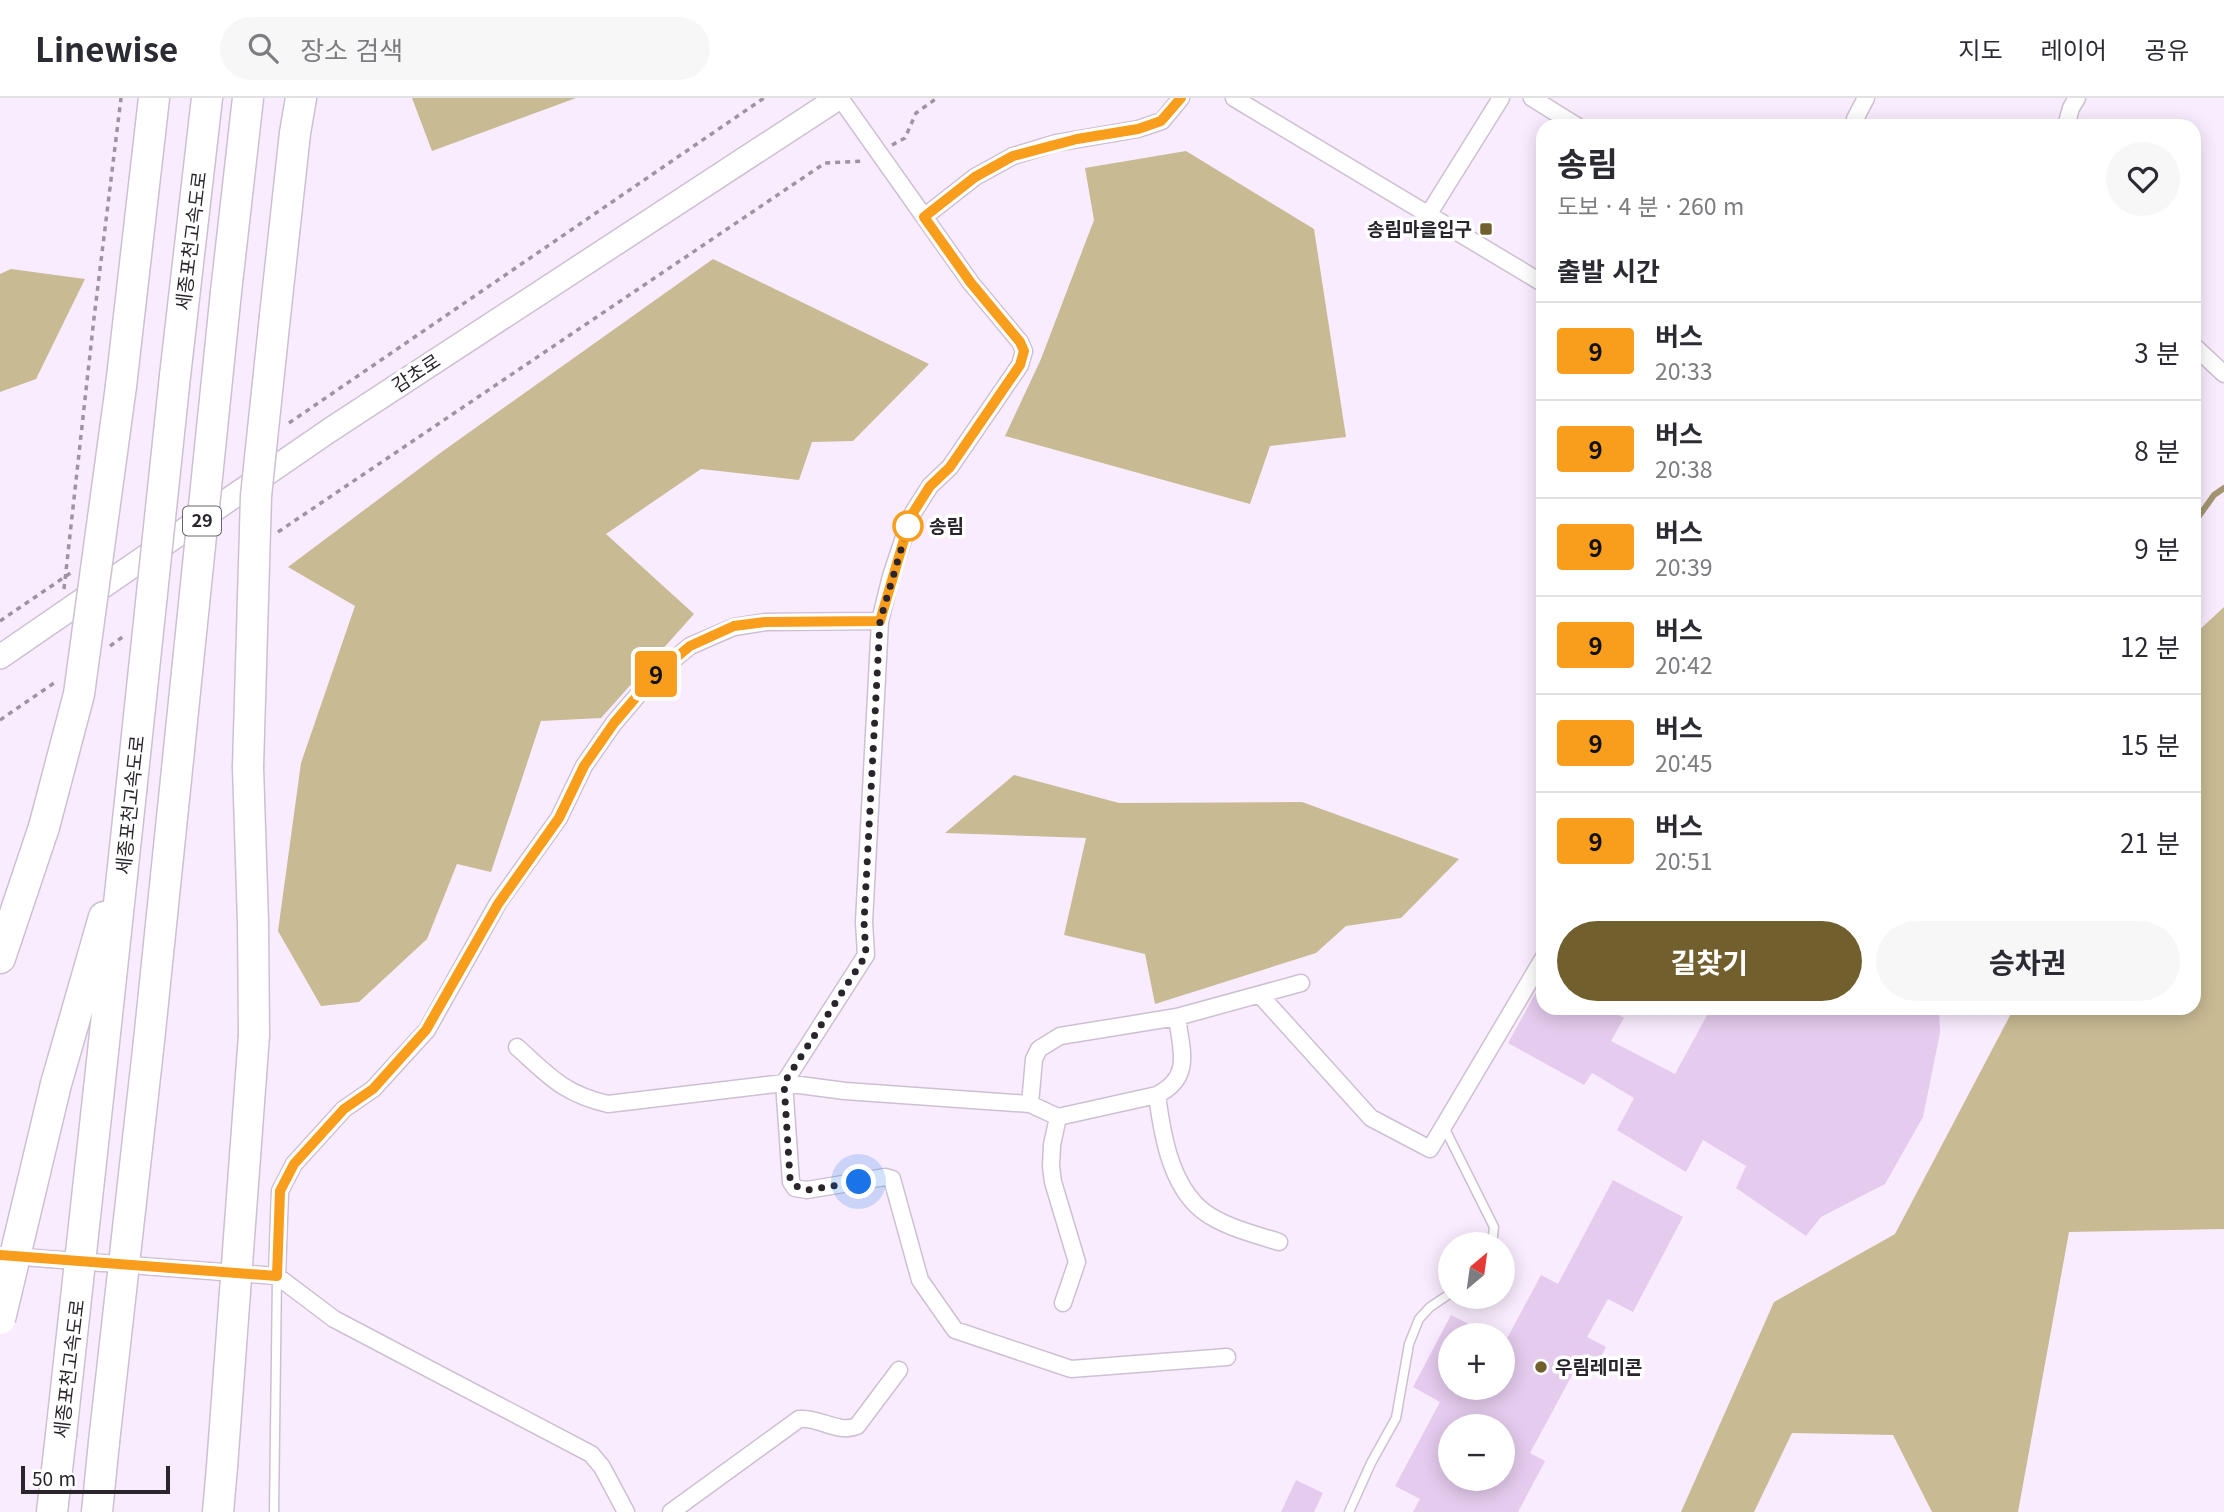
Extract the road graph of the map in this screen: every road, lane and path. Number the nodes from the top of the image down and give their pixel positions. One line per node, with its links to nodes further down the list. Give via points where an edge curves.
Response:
1 (121, 98): 27 (path)
2 (154, 98): 37 (highway, bridge, via 79,694 44,827)
3 (207, 98): 36 (highway, 세종포천고속도로 / 29, bridge)
4 (248, 98): 57 (highway, 세종포천고속도로 / 29, bridge)
5 (301, 98): 61 (highway, bridge, via 256,496 248,767 254,1035)
6 (764, 98): 24 (path)
7 (839, 98): 18 (street); 28 (main road, 감초로, via 330,430)
8 (937, 98): 18 (path, via 916,113 905,138)
9 (1181, 98): 20 (street, via 1161,121 1150,125 1013,156 975,177)
10 (1234, 98): 19 (street)
11 (1501, 98): 19 (street)
12 (1532, 98): 15 (street)
13 (1866, 98): 16 (street)
14 (2077, 98): 17 (street)
15 (1566, 119)
16 (1855, 119)
17 (2068, 119)
18 (879, 153): 20 (street); 25 (path, via 865,161 825,163)
19 (1427, 215): 21 (street)
20 (924, 217): 30 (street, via 1024,351 1020,365 911,516)
21 (1536, 279)
22 (2201, 353): 23 (street)
23 (2224, 374)
24 (283, 428)
25 (275, 534)
26 (76, 569): 27 (path)
27 (65, 577): 28 (path); 29 (path)
28 (61, 615): 33 (main road, 감초로)
29 (0, 621)
30 (880, 621): 43 (street, via 866,955); 51 (street, via 734,626 690,646 655,675 584,766 559,818 498,904 426,1030 373,1089 344,1109 294,1164 280,1191)
31 (126, 635): 32 (path)
32 (103, 650)
33 (0, 657)
34 (57, 681): 35 (path)
35 (0, 720)
36 (126, 840): 54 (highway, bridge, via 56,1084); 58 (highway, 세종포천고속도로 / 29, bridge)
37 (0, 958)
38 (1536, 971): 47 (street)
39 (1301, 983): 40 (street)
40 (1260, 995): 41 (street); 47 (street, via 1371,1118 1430,1149)
41 (1177, 1017): 44 (street, via 1181,1070 1176,1082); 45 (street, via 1049,1041 1034,1059)
42 (517, 1047): 43 (street, via 562,1088 608,1104)
43 (784, 1083): 45 (street); 55 (street, via 793,1185 807,1190 892,1179 920,1280 955,1330 1071,1369)
44 (1157, 1095): 46 (street); 49 (street, via 1169,1153 1185,1191 1202,1211)
45 (1030, 1104): 46 (street)
46 (1058, 1117): 53 (street, via 1051,1166 1077,1262)
47 (1444, 1127): 48 (lane)
48 (1493, 1232)
49 (1279, 1242)
50 (0, 1255): 51 (street)
51 (277, 1276): 62 (lane); 63 (street, via 334,1319 591,1454)
52 (1438, 1302): 65 (lane, via 1424,1312 1415,1328 1396,1418)
53 (1063, 1303)
54 (0, 1319)
55 (1227, 1357)
56 (900, 1370): 64 (street, via 857,1426 841,1429 819,1420 799,1419)
57 (104, 1442): 59 (highway, 세종포천고속도로 / 29); 60 (highway)
58 (52, 1512)
59 (97, 1512)
60 (109, 1512)
61 (219, 1512)
62 (274, 1512)
63 (626, 1512)
64 (671, 1512)
65 (1349, 1512)

